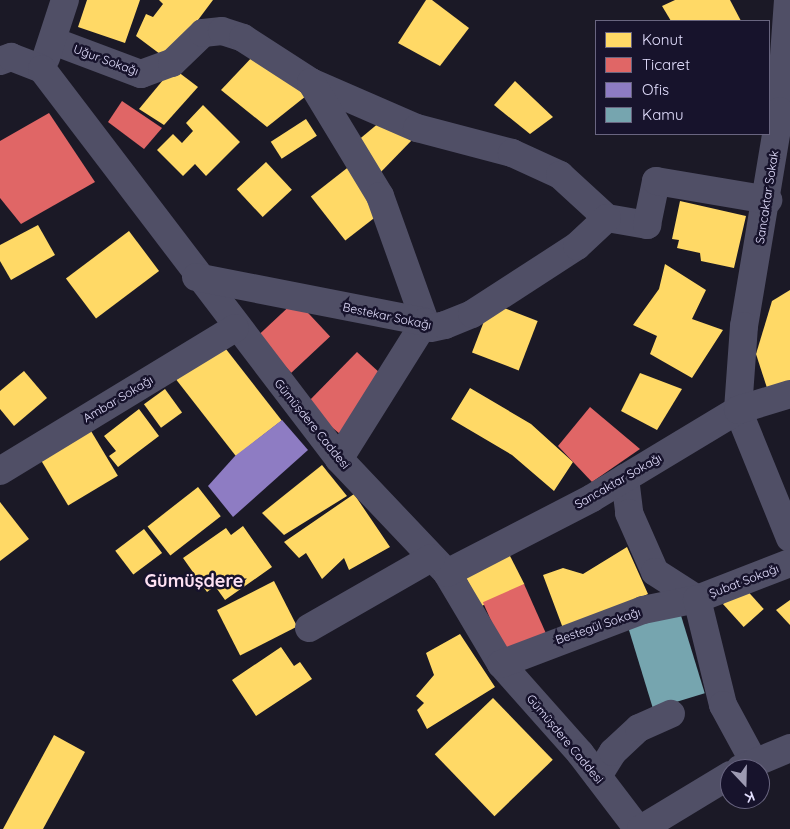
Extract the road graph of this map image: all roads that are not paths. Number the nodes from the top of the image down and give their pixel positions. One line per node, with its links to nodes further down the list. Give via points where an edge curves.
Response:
1 (65, 0): 3 (street)
2 (788, 0): 7 (street, Sancaktar Sokak)
3 (53, 41): 5 (street); 6 (street, Uğur Sokağı, via 141,74 172,63 203,33 222,31 243,38)
4 (0, 61): 5 (street, via 12,58)
5 (42, 69): 9 (street, Gümüşdere Caddesi)
6 (311, 82): 8 (street, Uğur Sokağı, via 417,128 512,153 560,175); 10 (street, via 380,196)
7 (768, 200): 8 (street, via 656,181 647,225); 13 (street, Sancaktar Sokak, via 738,369)
8 (607, 218): 10 (street, Bestekar Sokağı, via 577,246 472,314 431,328)
9 (196, 277): 10 (street, Bestekar Sokağı); 11 (street, Gümüşdere Caddesi)
10 (425, 322): 14 (street)
11 (235, 328): 14 (street, Gümüşdere Caddesi); 15 (street, Ambar Sokağı)
12 (790, 394): 13 (street, Sancaktar Sokağı)
13 (738, 410): 16 (street, Sancaktar Sokağı); 17 (street)
14 (338, 459): 19 (street, Gümüşdere Caddesi)
15 (0, 471)
16 (625, 478): 19 (street, Sancaktar Sokağı); 20 (street, Şubat Sokağı, via 630,513 655,572)
17 (790, 538)
18 (790, 563): 20 (street, Şubat Sokağı)
19 (439, 566): 21 (street, Sancaktar Sokağı); 22 (street, Gümüşdere Caddesi)
20 (698, 599): 22 (street, Bestegül Sokağı, via 634,613); 25 (street, via 723,705)
21 (309, 628)
22 (501, 664): 27 (street, Gümüşdere Caddesi)
23 (671, 714): 27 (street, via 639,728 613,752)
24 (790, 748): 26 (street)
25 (745, 759)
26 (762, 759)
27 (598, 776): 29 (street, Gümüşdere Caddesi)
28 (720, 781): 29 (street)
29 (640, 829)

